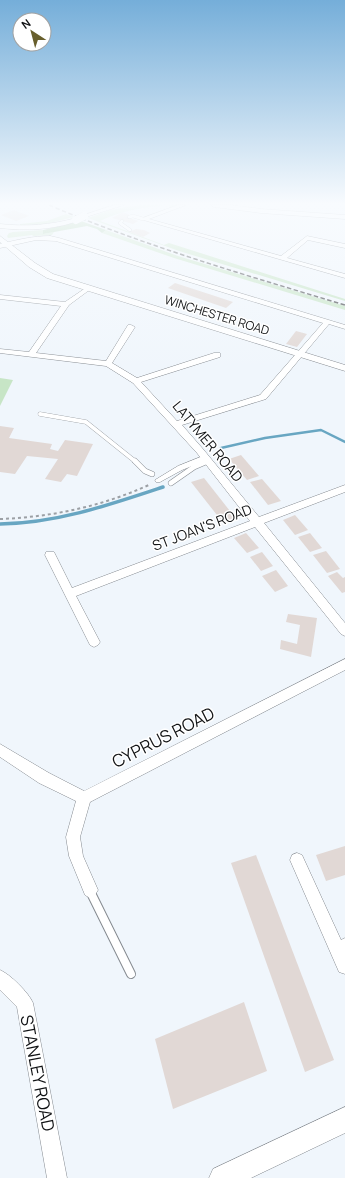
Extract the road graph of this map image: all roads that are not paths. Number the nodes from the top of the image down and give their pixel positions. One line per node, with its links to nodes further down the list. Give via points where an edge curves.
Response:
1 (26, 260): 5 (street, WINCHESTER ROAD, via 42,272)
2 (125, 260): 8 (street)
3 (289, 260): 4 (street)
4 (345, 276)
5 (89, 288): 7 (street); 12 (street, WINCHESTER ROAD)
6 (0, 297): 7 (street)
7 (66, 304): 13 (street)
8 (327, 322): 10 (street); 12 (street)
9 (131, 327): 15 (street)
10 (345, 327)
11 (0, 351): 13 (street, LATYMER ROAD)
12 (302, 354): 16 (street, WINCHESTER ROAD); 19 (street, via 263,397)
13 (31, 355): 15 (street, LATYMER ROAD)
14 (217, 355): 17 (street)
15 (108, 364): 17 (street, LATYMER ROAD)
16 (345, 368)
17 (136, 381): 19 (street, LATYMER ROAD)
18 (40, 414): 21 (lane, via 86,422)
19 (177, 424): 20 (street, LATYMER ROAD)
20 (207, 459): 21 (street, via 180,468 160,479); 22 (lane); 24 (street, LATYMER ROAD)
21 (152, 474)
22 (171, 483)
23 (345, 488): 24 (street, ST JOAN'S ROAD)
24 (256, 521): 26 (street, ST JOAN'S ROAD); 27 (street, LATYMER ROAD)
25 (50, 555): 26 (street)
26 (70, 594): 28 (street)
27 (345, 631)
28 (94, 642)
29 (345, 664): 31 (street, CYPRUS ROAD)
30 (0, 750): 31 (street, via 44,778)
31 (84, 798): 33 (street, via 73,837 76,856)
32 (298, 860): 34 (street)
33 (90, 890): 36 (lane)
34 (342, 948): 35 (street)
35 (345, 966)
36 (131, 974)
37 (0, 978): 39 (street, STANLEY ROAD, via 25,1003)
38 (345, 1120): 40 (main road)
39 (57, 1178)
40 (222, 1178)

